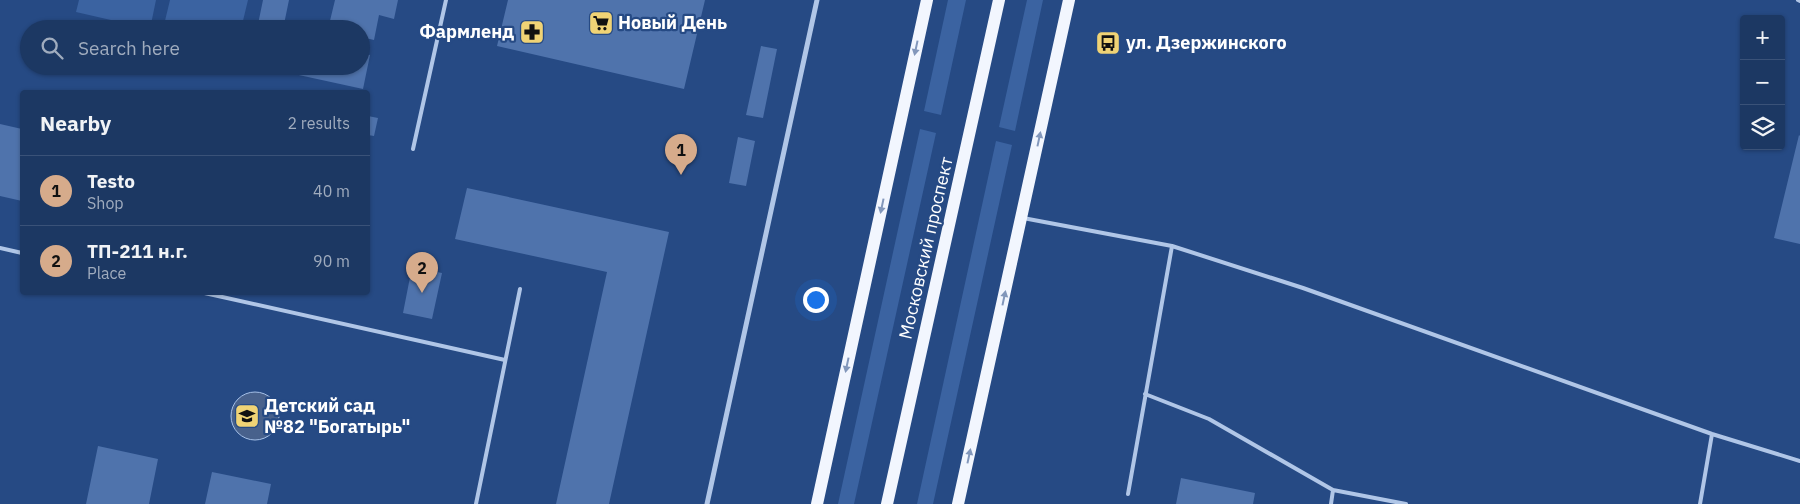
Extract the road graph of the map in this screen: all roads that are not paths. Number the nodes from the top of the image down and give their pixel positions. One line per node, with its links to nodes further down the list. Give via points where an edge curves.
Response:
1 (446, 0): 6 (lane)
2 (817, 0): 20 (street)
3 (927, 0): 21 (main road, one-way to 21)
4 (999, 0): 22 (main road, Московский проспект)
5 (1069, 0): 7 (main road, one-way to 5)
6 (413, 149)
7 (1021, 218): 8 (lane); 23 (main road, one-way to 7)
8 (1172, 246): 14 (lane); 15 (lane, via 1303,288)
9 (0, 248): 10 (lane)
10 (20, 253)
11 (520, 289): 13 (lane)
12 (213, 295): 13 (lane)
13 (505, 360): 19 (lane)
14 (1145, 394): 17 (lane, via 1209,419); 18 (lane)
15 (1712, 434): 16 (lane); 26 (lane)
16 (1800, 461)
17 (1333, 490): 24 (lane); 25 (lane)
18 (1128, 494)
19 (476, 504)
20 (707, 504)
21 (817, 504)
22 (887, 504)
23 (958, 504)
24 (1331, 504)
25 (1406, 504)
26 (1700, 504)

